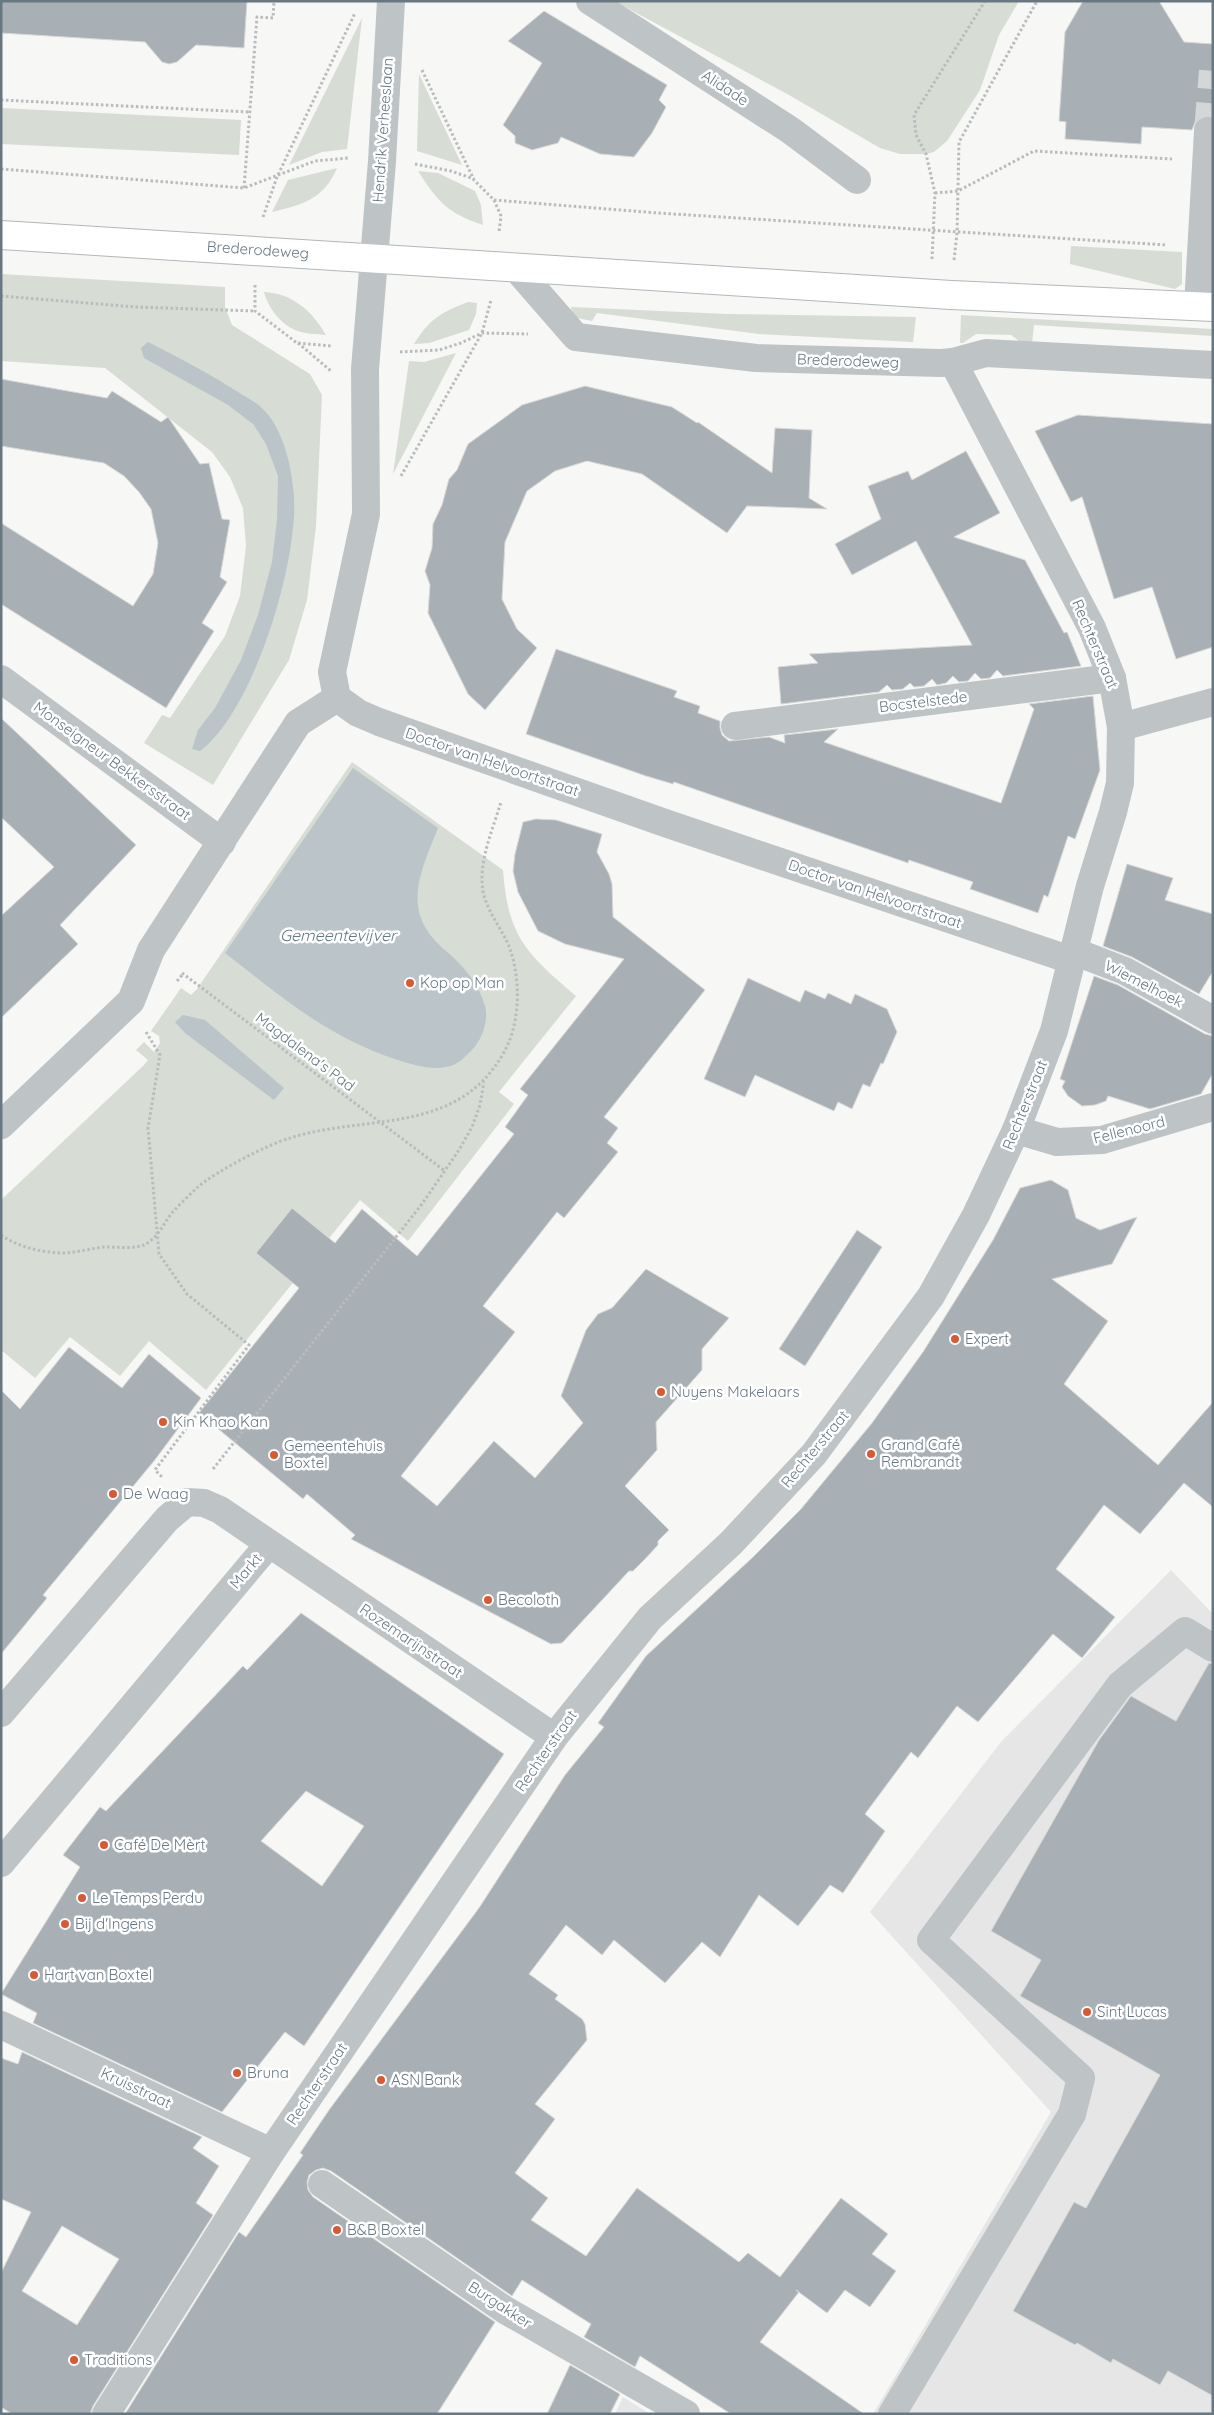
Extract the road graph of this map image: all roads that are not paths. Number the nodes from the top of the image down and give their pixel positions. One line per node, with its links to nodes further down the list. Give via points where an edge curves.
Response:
1 (391, 1): 6 (street, Hendrik Verheeslaan)
2 (590, 1): 4 (street, Alidade, via 790,130)
3 (1208, 131): 8 (street, via 1202,248)
4 (857, 180)
5 (1, 235): 6 (main road, Brederodeweg)
6 (375, 260): 7 (main road, Brederodeweg); 13 (street, via 366,350 366,514 332,672)
7 (515, 266): 8 (main road, Brederodeweg, via 941,294); 9 (street, Brederodeweg, via 576,337 756,358)
8 (1206, 307)
9 (953, 362): 10 (street, Brederodeweg, via 986,352); 11 (street, Rechterstraat, via 1092,628)
10 (1213, 365)
11 (1112, 678): 15 (street, Bocstelstede); 16 (street, Rechterstraat)
12 (1, 679): 17 (street, Monseigneur Bekkersstraat)
13 (337, 698): 17 (street, via 298,723); 18 (street, Doctor van Helvoortstraat, via 358,713 379,722 780,862 982,930)
14 (1213, 702): 16 (street)
15 (735, 726)
16 (1121, 727): 18 (street, Rechterstraat, via 1120,783)
17 (222, 842): 21 (street, via 151,950 131,1001)
18 (1072, 956): 19 (street, Wiemelhoek, via 1125,971); 22 (street, Rechterstraat, via 1054,1031)
19 (1213, 1020)
20 (1213, 1107): 22 (street, Fellenoord, via 1102,1140 1057,1142)
21 (1, 1125)
22 (1016, 1130): 26 (street, Rechterstraat, via 976,1215 931,1296 820,1447 731,1543 650,1618)
23 (269, 1544): 25 (street, Markt, via 220,1510 204,1503 187,1502 167,1519); 26 (street, Rozemarijnstraat); 27 (street, Markt)
24 (1213, 1648): 33 (street, via 1185,1631 1120,1685 931,1940 1081,2078 1072,2114)
25 (1, 1713)
26 (554, 1738): 29 (street, Rechterstraat)
27 (1, 1862)
28 (1, 2025): 29 (street, Kruisstraat)
29 (271, 2152): 31 (street, Rechterstraat)
30 (322, 2184): 32 (street, Burgakker, via 505,2310)
31 (106, 2414)
32 (686, 2414)
33 (892, 2414)

